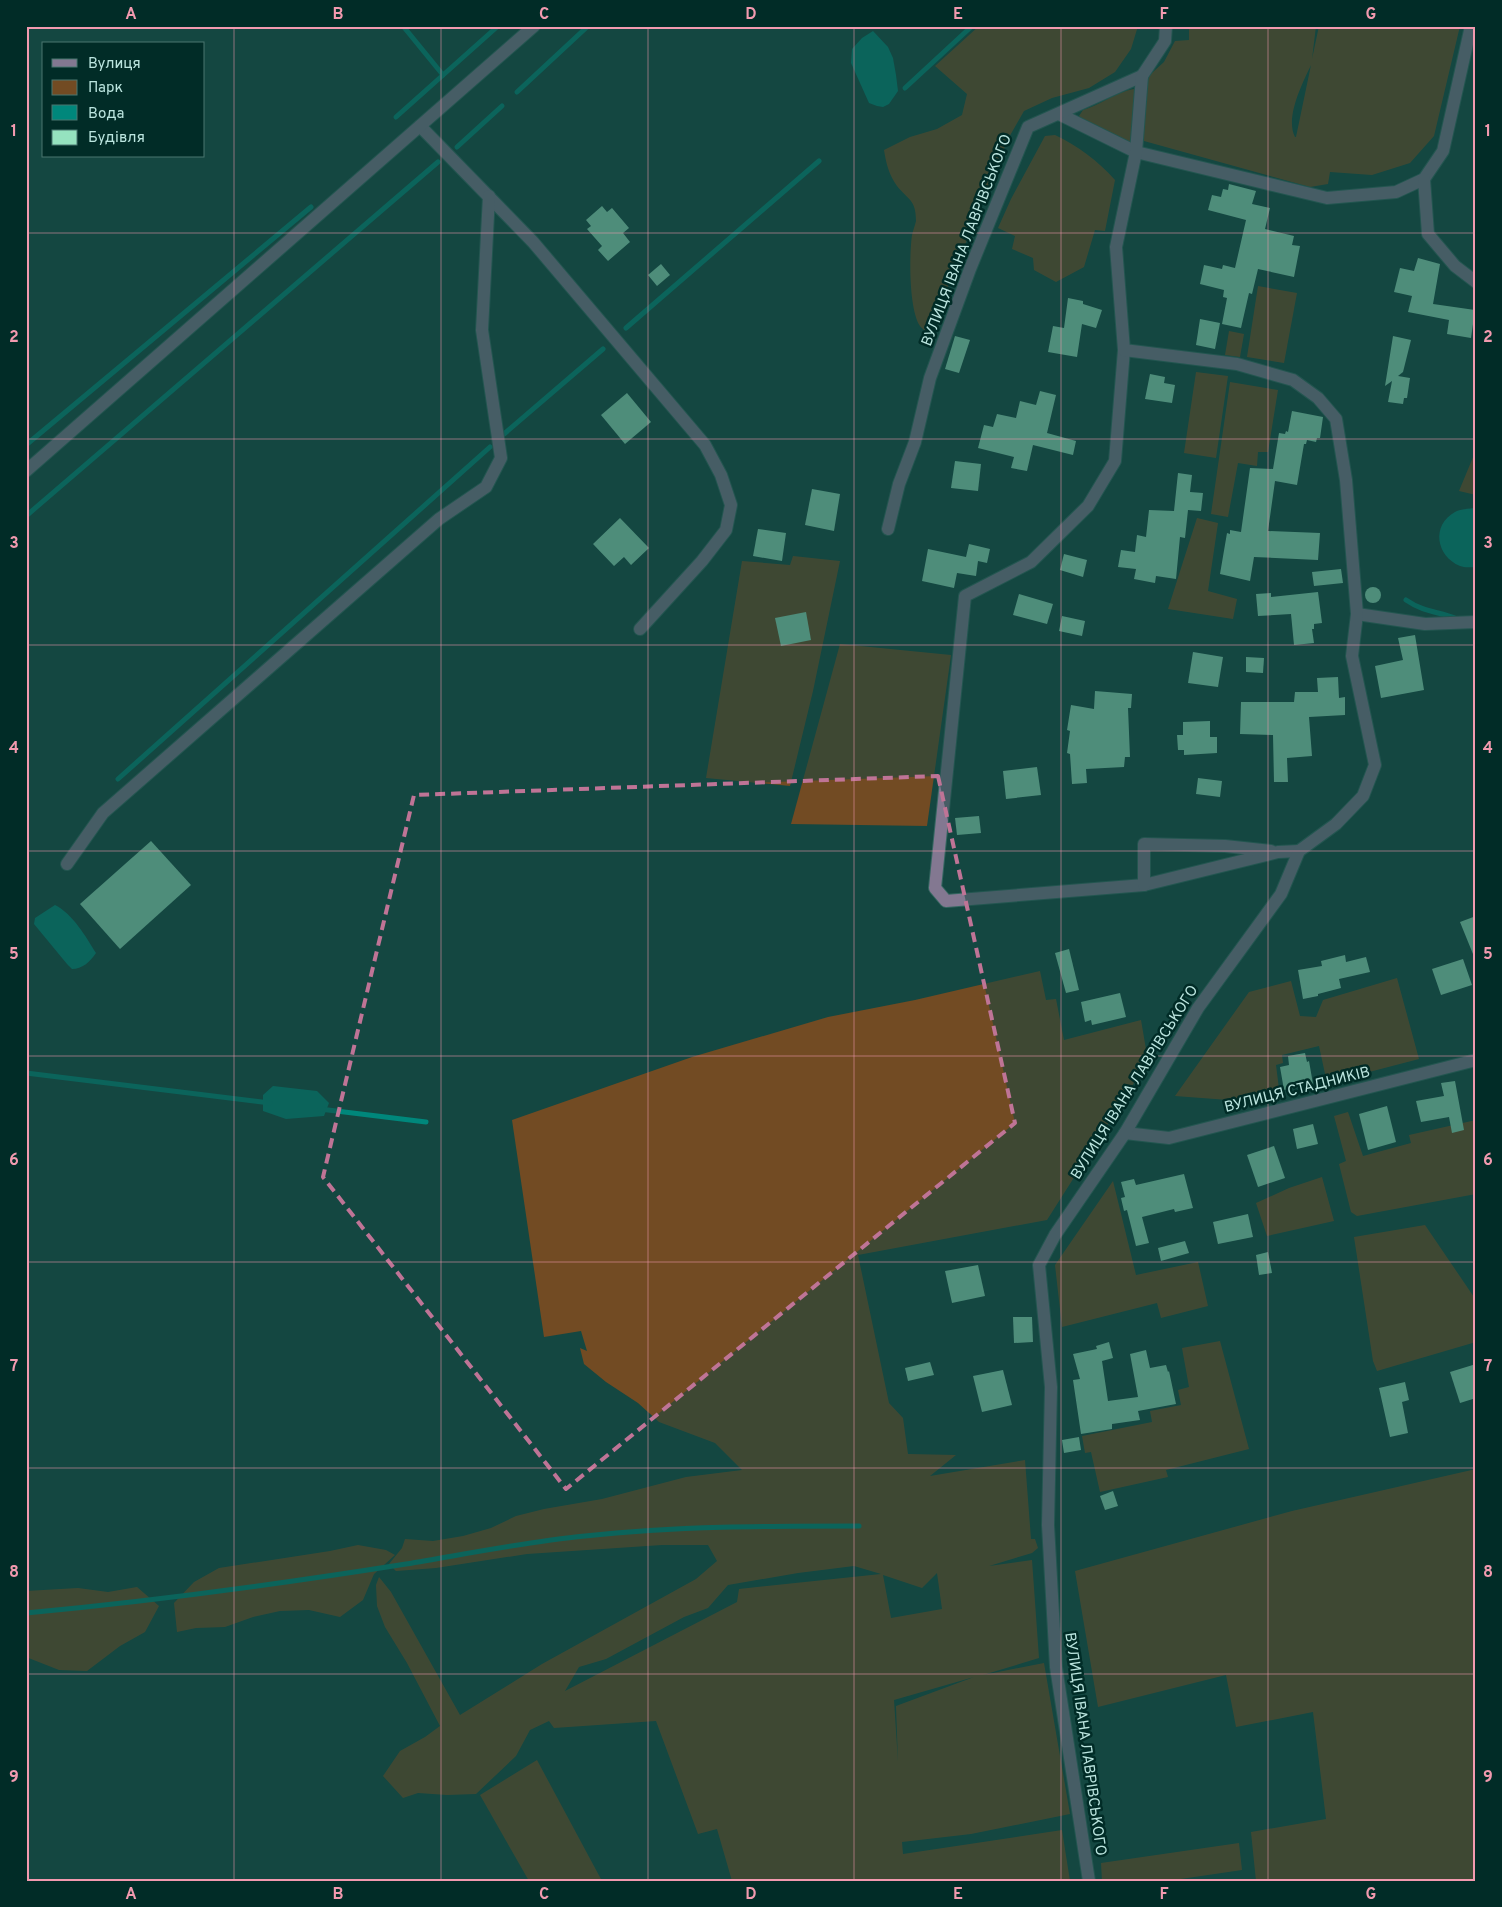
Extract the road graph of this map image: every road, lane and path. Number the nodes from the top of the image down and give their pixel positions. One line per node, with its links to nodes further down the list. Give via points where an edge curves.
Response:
1 (534, 26): 6 (street)
2 (1166, 26): 4 (street, via 1165,41)
3 (1471, 26): 8 (street, via 1443,152)
4 (1142, 76): 5 (street, ВУЛИЦЯ ІВАНА ЛАВРІВСЬКОГО); 7 (street)
5 (1059, 114): 7 (street); 13 (street, ВУЛИЦЯ ІВАНА ЛАВРІВСЬКОГО, via 1028,127 973,260 930,378 915,442 898,484)
6 (420, 126): 9 (street); 12 (street)
7 (1136, 152): 8 (street, via 1327,198 1396,192); 11 (street, via 1116,247)
8 (1424, 179): 10 (street, via 1428,234 1455,266)
9 (489, 196): 16 (street, via 533,242 705,445 722,474 731,505 726,530); 19 (street, via 482,330 501,458 486,487 439,519 103,813)
10 (1476, 282)
11 (1124, 350): 14 (street, via 1237,364 1293,380 1318,398 1336,419 1346,480); 20 (street, via 1115,461 1088,506 1031,562 966,596 935,888 946,901)
12 (26, 471)
13 (888, 529)
14 (1357, 614): 15 (street, via 1425,624); 17 (street, via 1352,656 1375,765 1363,796 1336,824)
15 (1476, 622)
16 (640, 629)
17 (1299, 851): 18 (street); 22 (street, ВУЛИЦЯ ІВАНА ЛАВРІВСЬКОГО, via 1281,894 1198,1008)
18 (1278, 852): 20 (street); 20 (street, via 1225,846 1144,844)
19 (67, 864)
20 (1144, 885)
21 (1476, 1060): 22 (street, ВУЛИЦЯ СТАДНИКІВ, via 1169,1138)
22 (1125, 1133): 23 (street, ВУЛИЦЯ ІВАНА ЛАВРІВСЬКОГО, via 1055,1235 1039,1265 1051,1387 1048,1525 1056,1667)
23 (1089, 1881)

